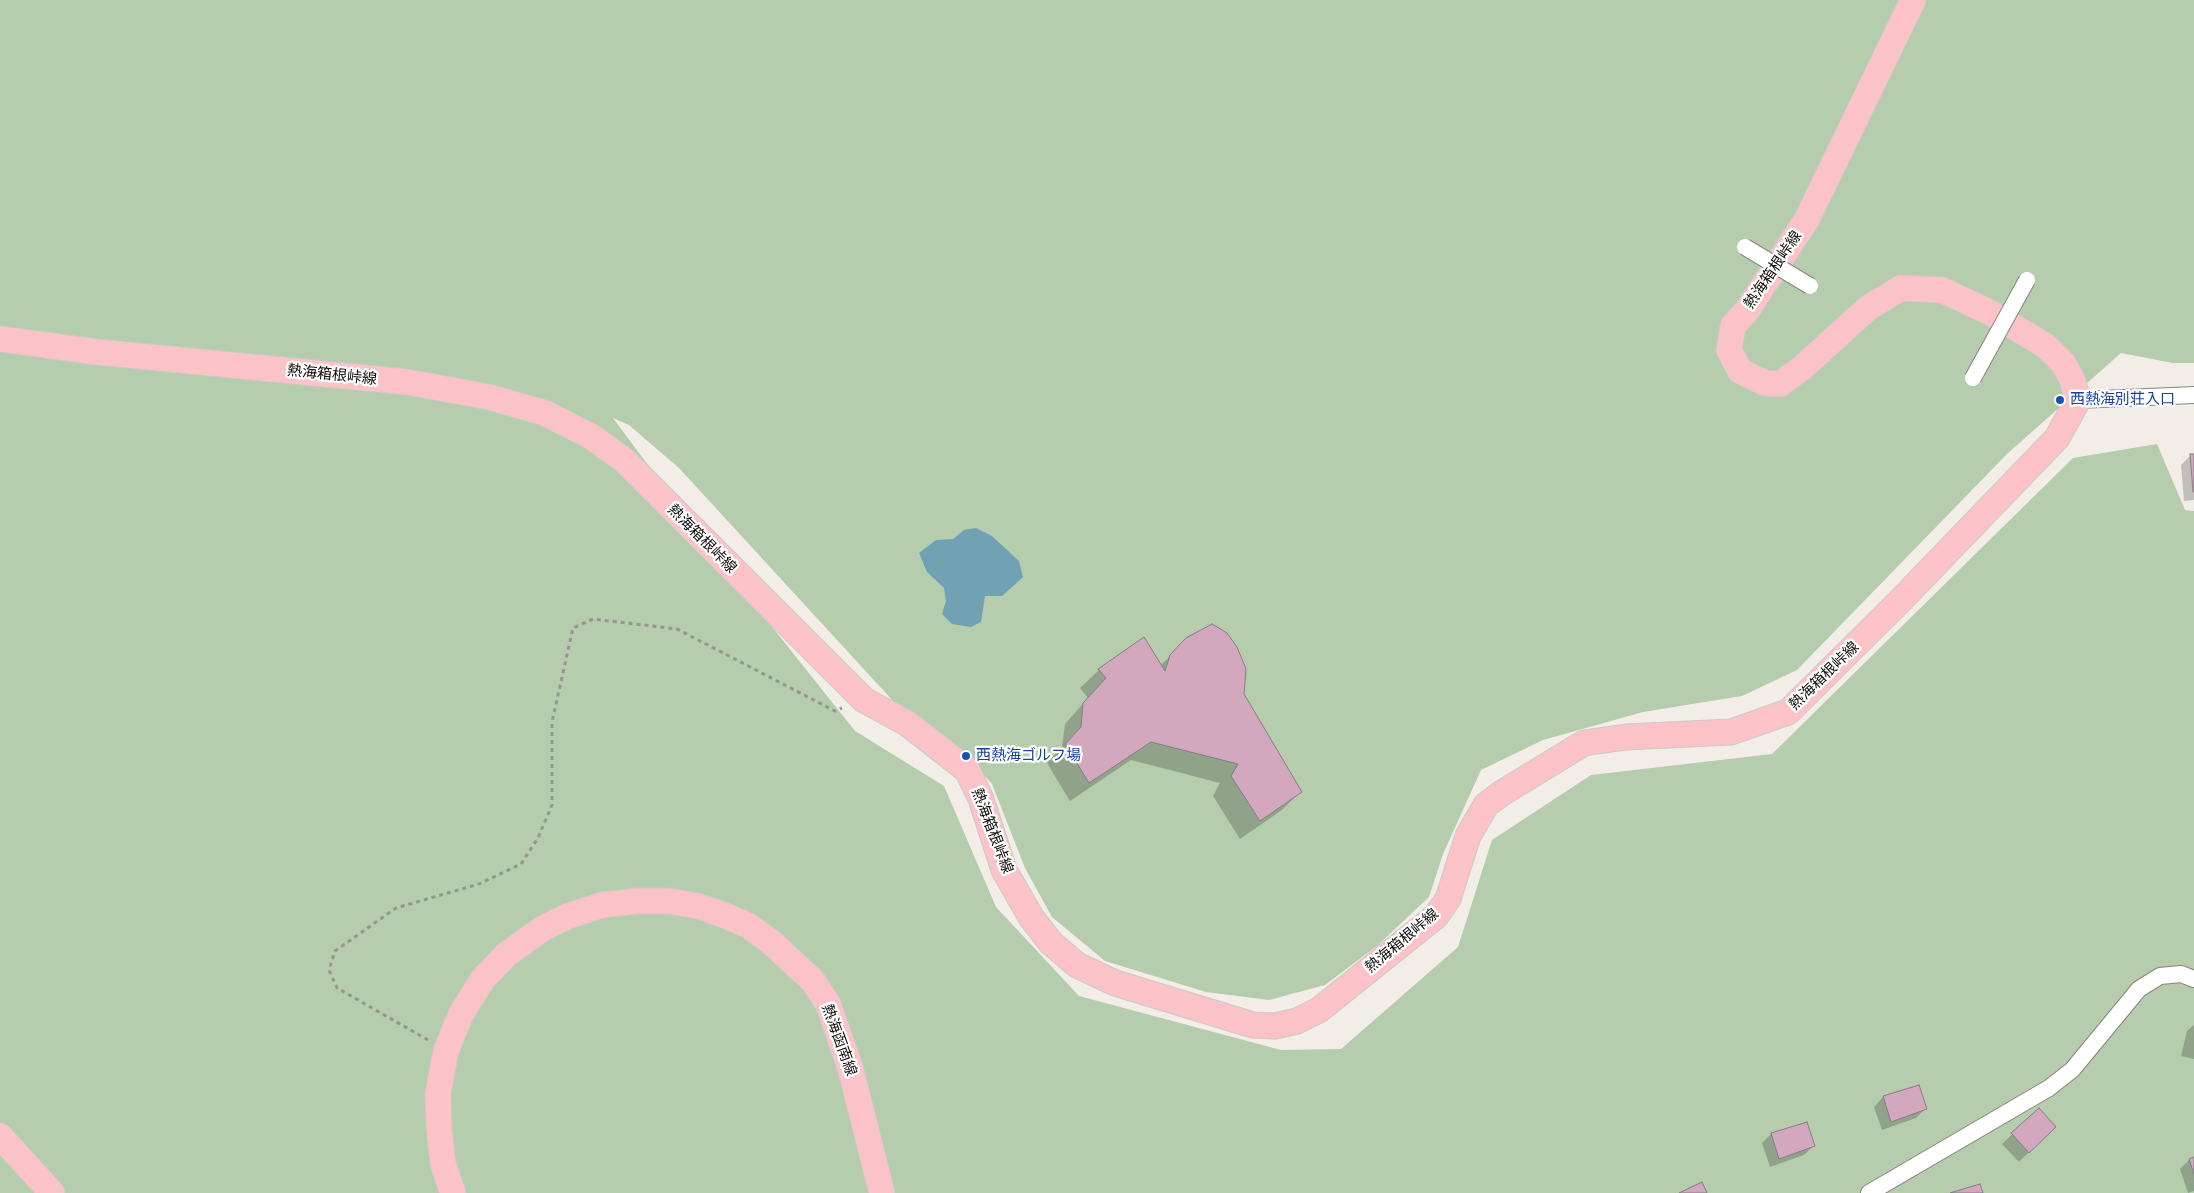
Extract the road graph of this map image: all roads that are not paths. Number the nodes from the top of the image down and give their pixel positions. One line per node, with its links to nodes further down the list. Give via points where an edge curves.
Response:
1 (1912, 0): 8 (main road, 熱海箱根峠線, via 1808,219 1748,309 1733,326 1729,350 1740,371 1765,383 1780,384 1868,308 1901,288 1942,290 1990,313 2046,346 2063,363)
2 (1745, 247): 4 (street, bridge)
3 (2027, 280): 6 (street, bridge)
4 (1810, 286)
5 (0, 339): 8 (main road, 熱海箱根峠線, via 97,352 406,382 489,397 545,413 592,437 624,460 864,700 908,724 967,770 981,799 1004,870 1031,917 1051,943 1077,965 1115,984 1253,1025 1275,1026 1319,1010 1436,916 1448,899 1468,836 1486,805 1510,788 1584,743 1626,737 1732,732 1788,712 2057,438)
6 (1973, 378)
7 (2194, 395): 8 (street)
8 (2078, 400)
9 (2194, 979): 14 (street, via 2181,974 2160,976 2139,989 2072,1070 2050,1088)
10 (0, 1136): 11 (main road)
11 (52, 1193)
12 (453, 1193): 13 (main road, 熱海函南線, via 443,1164 438,1093 446,1051 461,1014 483,979 507,954 542,929 568,916 636,901 668,901 724,914 749,926 814,981 828,1004 850,1067)
13 (882, 1193)
14 (1869, 1193)

